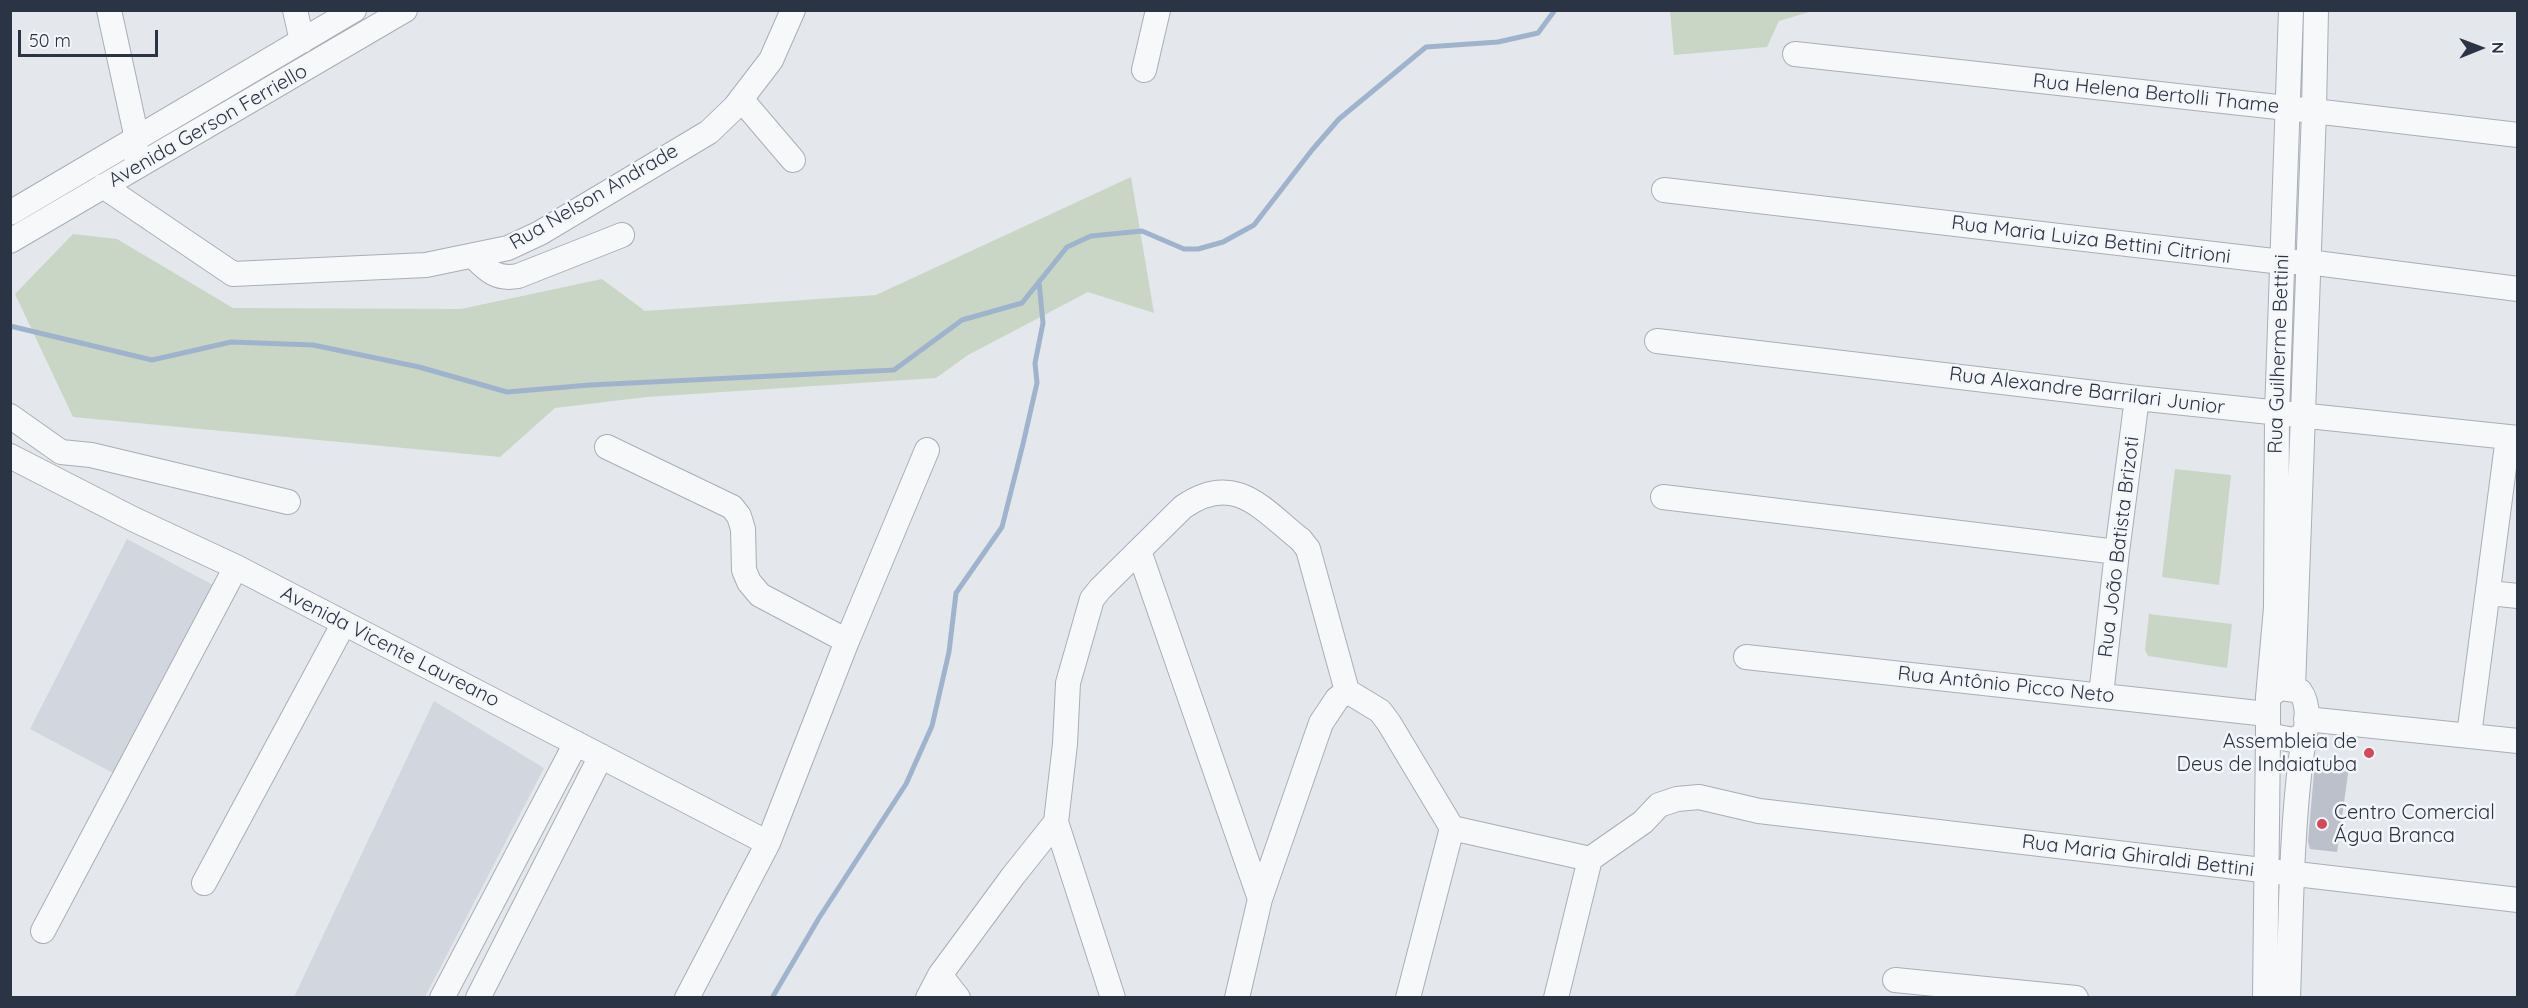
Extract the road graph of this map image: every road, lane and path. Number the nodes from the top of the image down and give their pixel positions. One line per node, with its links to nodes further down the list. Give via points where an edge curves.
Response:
1 (109, 10): 16 (street)
2 (295, 10): 9 (street)
3 (354, 10): 9 (street, Avenida Gerson Ferriello)
4 (405, 10): 18 (street, Avenida Gerson Ferriello)
5 (793, 10): 12 (street, Rua Nelson Andrade, via 771,60)
6 (1158, 10): 11 (street)
7 (2291, 10): 13 (street, Rua Guilherme Bettini)
8 (2316, 10): 14 (street, Rua Guilherme Bettini)
9 (302, 41): 16 (street, Avenida Gerson Ferriello)
10 (1795, 54): 13 (street, Rua Helena Bertolli Thame)
11 (1144, 70)
12 (741, 99): 17 (street); 24 (street, Rua Nelson Andrade, via 709,132 540,233 508,248)
13 (2288, 109): 14 (street, Rua Helena Bertolli Thame); 25 (street, Rua Guilherme Bettini)
14 (2314, 111): 15 (street, Rua Helena Bertolli Thame); 26 (street, Rua Guilherme Bettini)
15 (2517, 135)
16 (137, 139): 18 (street); 21 (street, Avenida Gerson Ferriello)
17 (793, 160)
18 (131, 171): 19 (street, Avenida Gerson Ferriello)
19 (103, 186): 23 (street, Avenida Gerson Ferriello); 24 (street, Rua Nelson Andrade, via 233,274 426,265)
20 (1664, 190): 25 (street, Rua Maria Luiza Bettini Citrioni)
21 (10, 213)
22 (622, 235): 24 (street, via 512,278 491,273)
23 (10, 241)
24 (474, 257)
25 (2282, 262): 26 (street, Rua Maria Luiza Bettini Citrioni); 30 (street, Rua Guilherme Bettini)
26 (2308, 262): 27 (street, Rua Maria Luiza Bettini Citrioni); 31 (street, Rua Guilherme Bettini)
27 (2517, 289)
28 (1657, 341): 29 (street, Rua Alexandre Barrilari Junior)
29 (2137, 398): 30 (street, Rua Alexandre Barrilari Junior); 40 (street, Rua João Batista Brizoti)
30 (2277, 413): 31 (street, Rua Alexandre Barrilari Junior); 50 (street, Rua Guilherme Bettini, via 2276,608)
31 (2303, 414): 33 (street, Rua Alexandre Barrilari Junior); 47 (street, Rua Guilherme Bettini)
32 (10, 416): 38 (street, via 62,452 91,455)
33 (2513, 438): 42 (street)
34 (607, 447): 45 (street, via 732,507 743,529 744,570 760,595)
35 (927, 450): 45 (street)
36 (10, 456): 41 (street, Avenida Vicente Laureano)
37 (1663, 497): 40 (street)
38 (288, 502)
39 (1139, 552): 48 (street, via 1191,501 1226,492 1247,497 1308,549); 56 (street, via 1100,589 1088,608 1068,683); 63 (street)
40 (2117, 552): 49 (street, Rua João Batista Brizoti)
41 (236, 567): 44 (street, Avenida Vicente Laureano); 65 (street)
42 (2488, 593): 43 (street); 52 (street)
43 (2517, 596)
44 (344, 623): 54 (street, Avenida Vicente Laureano); 62 (street)
45 (846, 641): 58 (street)
46 (1746, 657): 49 (street, Rua Antônio Picco Neto)
47 (2293, 688): 50 (street, via 2280,688); 51 (street, via 2305,697)
48 (1347, 691): 57 (street, via 1380,711); 63 (street, via 1321,723)
49 (2101, 695): 50 (street, Rua Antônio Picco Neto)
50 (2268, 715): 51 (street, via 2294,740); 60 (street, Rua Guilherme Bettini)
51 (2306, 727): 52 (street); 61 (street)
52 (2469, 735): 53 (street)
53 (2517, 741)
54 (576, 743): 55 (street, Avenida Vicente Laureano); 68 (street)
55 (601, 756): 58 (street, Avenida Vicente Laureano); 69 (street)
56 (1056, 822): 66 (street); 73 (street)
57 (1452, 828): 59 (street); 75 (street)
58 (768, 843): 70 (street)
59 (1590, 859): 60 (street, Rua Maria Ghiraldi Bettini, via 1659,805 1699,798 1759,811); 76 (street)
60 (2268, 871): 61 (street, Rua Maria Ghiraldi Bettini); 78 (street, Rua Guilherme Bettini)
61 (2293, 873): 64 (street, Rua Maria Ghiraldi Bettini); 79 (street)
62 (204, 883)
63 (1260, 899): 74 (street)
64 (2517, 900)
65 (43, 931)
66 (940, 975): 71 (street); 72 (street)
67 (1894, 980): 77 (street)
68 (442, 998)
69 (478, 998)
70 (687, 998)
71 (928, 998)
72 (958, 998)
73 (1113, 998)
74 (1237, 998)
75 (1408, 998)
76 (1556, 998)
77 (2076, 998)
78 (2265, 998)
79 (2288, 998)

